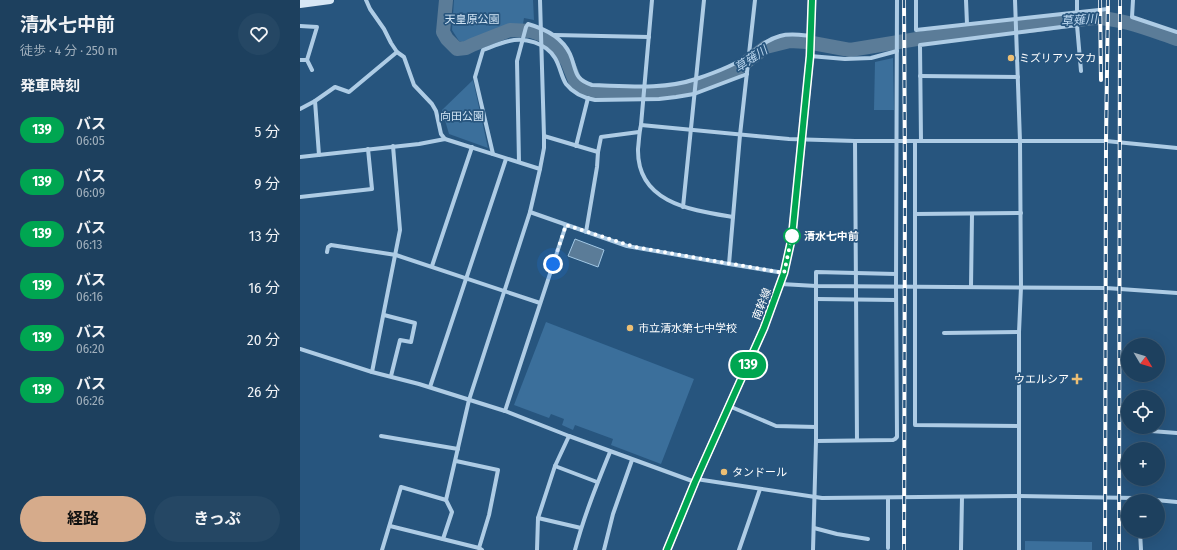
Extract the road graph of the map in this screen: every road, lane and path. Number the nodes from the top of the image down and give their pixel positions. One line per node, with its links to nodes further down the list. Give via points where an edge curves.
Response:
1 (330, 0): 14 (main road)
2 (366, 0): 29 (street)
3 (540, 0): 20 (street)
4 (652, 0): 24 (street)
5 (704, 0): 39 (street)
6 (755, 0): 31 (street)
7 (812, 0): 25 (main road, 南幹線)
8 (897, 0): 28 (street)
9 (916, 0): 18 (street, via 916,30)
10 (966, 0): 18 (street)
11 (1015, 0): 17 (street)
12 (1077, 0): 16 (street)
13 (1133, 0): 22 (street, via 1132,17)
14 (300, 4)
15 (1108, 9): 16 (street)
16 (1077, 12): 17 (street)
17 (1016, 18): 18 (street); 21 (street)
18 (967, 24)
19 (300, 26): 33 (street, via 317,27)
20 (541, 27): 23 (street); 26 (street, via 528,24); 27 (street)
21 (1017, 32): 35 (street, via 1077,25); 37 (street, via 920,45); 38 (street)
22 (1177, 32)
23 (554, 35): 24 (street); 40 (street, via 570,53 577,76 587,83)
24 (649, 37): 40 (street)
25 (811, 37): 30 (main road, 南幹線); 31 (street, via 782,35 769,40)
26 (522, 40): 27 (street, via 532,41); 64 (street, via 510,41 483,50 475,78); 68 (street, via 517,61)
27 (541, 46): 42 (street, via 555,58 566,84 580,96); 50 (street)
28 (897, 50): 30 (street, via 871,58 845,58); 54 (street)
29 (397, 52): 44 (street, via 349,92 335,87); 51 (street, via 404,57 414,85 436,111 441,134)
30 (810, 53): 52 (main road, 南幹線)
31 (749, 54): 36 (street); 39 (street)
32 (300, 60): 33 (street)
33 (307, 60): 34 (street)
34 (312, 70)
35 (1081, 71)
36 (747, 74): 41 (street); 49 (street)
37 (920, 76): 38 (street); 56 (street)
38 (1018, 77): 57 (street)
39 (695, 79): 40 (street); 41 (street)
40 (644, 87): 43 (street)
41 (694, 94): 43 (street); 47 (street)
42 (588, 98): 43 (street); 60 (street)
43 (642, 100): 46 (street)
44 (315, 101): 45 (street); 65 (street)
45 (300, 109)
46 (641, 125): 47 (street); 48 (street)
47 (691, 130): 49 (street); 71 (street)
48 (639, 132): 63 (street, via 601,137); 71 (street, via 638,158 642,175 662,196)
49 (740, 135): 52 (street); 76 (street)
50 (544, 136): 60 (street); 69 (street)
51 (445, 139): 58 (street); 59 (street)
52 (801, 139): 53 (street); 83 (main road, 南幹線, via 792,237)
53 (855, 141): 54 (street); 84 (street)
54 (896, 141): 55 (street); 85 (street)
55 (915, 141): 56 (street); 74 (street)
56 (921, 141): 57 (street)
57 (1020, 141): 61 (street, via 1106,141); 73 (street)
58 (393, 146): 62 (street); 80 (street, via 400,230)
59 (472, 146): 64 (street); 82 (street)
60 (576, 146): 63 (street)
61 (1177, 148)
62 (368, 149): 65 (street); 70 (street, via 372,189)
63 (598, 152): 78 (street)
64 (493, 154): 67 (street)
65 (319, 155): 66 (street)
66 (300, 157)
67 (506, 159): 68 (street); 86 (street)
68 (519, 162): 69 (street)
69 (540, 169): 72 (street)
70 (300, 197)
71 (683, 207): 76 (street)
72 (530, 212): 77 (street); 94 (street)
73 (1021, 213): 75 (street); 93 (street)
74 (915, 214): 75 (street); 91 (street)
75 (972, 214): 92 (street)
76 (733, 217): 81 (street)
77 (566, 225): 78 (street); 99 (street)
78 (586, 232): 81 (street, via 635,247)
79 (327, 252): 80 (street, via 331,245)
80 (396, 255): 82 (street); 100 (street)
81 (728, 264): 83 (street)
82 (432, 266): 86 (street)
83 (784, 273): 87 (main road, 南幹線)
84 (856, 273): 85 (street); 88 (street, via 816,272); 89 (street)
85 (896, 274): 90 (street)
86 (467, 279): 94 (street); 106 (street)
87 (781, 284): 88 (street); 108 (main road, 南幹線)
88 (816, 286): 89 (street); 96 (street)
89 (856, 286): 90 (street); 97 (street)
90 (896, 286): 91 (street); 98 (street)
91 (915, 287): 92 (street); 110 (street, via 915,425)
92 (971, 287): 93 (street)
93 (1021, 287): 95 (street, via 1106,288); 101 (street)
94 (504, 291): 99 (street); 107 (street)
95 (1177, 293)
96 (816, 299): 97 (street); 111 (street)
97 (856, 299): 98 (street); 116 (street)
98 (896, 300): 116 (street, via 897,437 893,440)
99 (540, 303): 109 (street)
100 (384, 315): 104 (street); 105 (street, via 415,323 411,342 400,340)
101 (1019, 332): 102 (street); 110 (street)
102 (944, 333)
103 (300, 349): 104 (street)
104 (372, 372): 105 (street)
105 (390, 376): 106 (street)
106 (430, 387): 107 (street)
107 (469, 400): 109 (street); 118 (street)
108 (729, 406): 111 (street, via 776,426); 123 (main road, 南幹線)
109 (505, 411): 115 (street)
110 (1019, 426): 126 (street)
111 (816, 427): 117 (street)
112 (1165, 432): 113 (street)
113 (1177, 433)
114 (381, 436): 118 (street)
115 (569, 436): 119 (street); 122 (street)
116 (857, 440): 117 (street)
117 (816, 441): 127 (street)
118 (458, 449): 121 (street)
119 (610, 452): 120 (street); 124 (street)
120 (632, 460): 123 (street); 146 (street, via 613,514)
121 (456, 461): 130 (street); 142 (street, via 498,470)
122 (555, 466): 124 (street); 134 (street)
123 (695, 480): 125 (street); 147 (main road, 南幹線)
124 (598, 482): 136 (street)
125 (760, 489): 127 (street); 148 (street)
126 (1019, 496): 128 (street); 131 (street); 151 (street)
127 (814, 497): 129 (street); 137 (street)
128 (962, 497): 129 (street); 150 (street)
129 (888, 498): 141 (street)
130 (446, 500): 135 (street, via 401,487); 139 (street, via 452,512)
131 (1121, 500)
132 (1165, 501): 133 (street)
133 (1177, 502)
134 (538, 518): 136 (street); 144 (street)
135 (390, 526): 139 (street); 143 (street)
136 (581, 528): 145 (street)
137 (814, 528): 140 (street); 149 (street)
138 (1140, 538): 152 (street)
139 (443, 539): 142 (street)
140 (868, 539)
141 (888, 548)
142 (481, 549)
143 (382, 550)
144 (536, 550)
145 (575, 550)
146 (604, 550)
147 (667, 550)
148 (739, 550)
149 (813, 550)
150 (961, 550)
151 (1019, 550)
152 (1141, 550)

